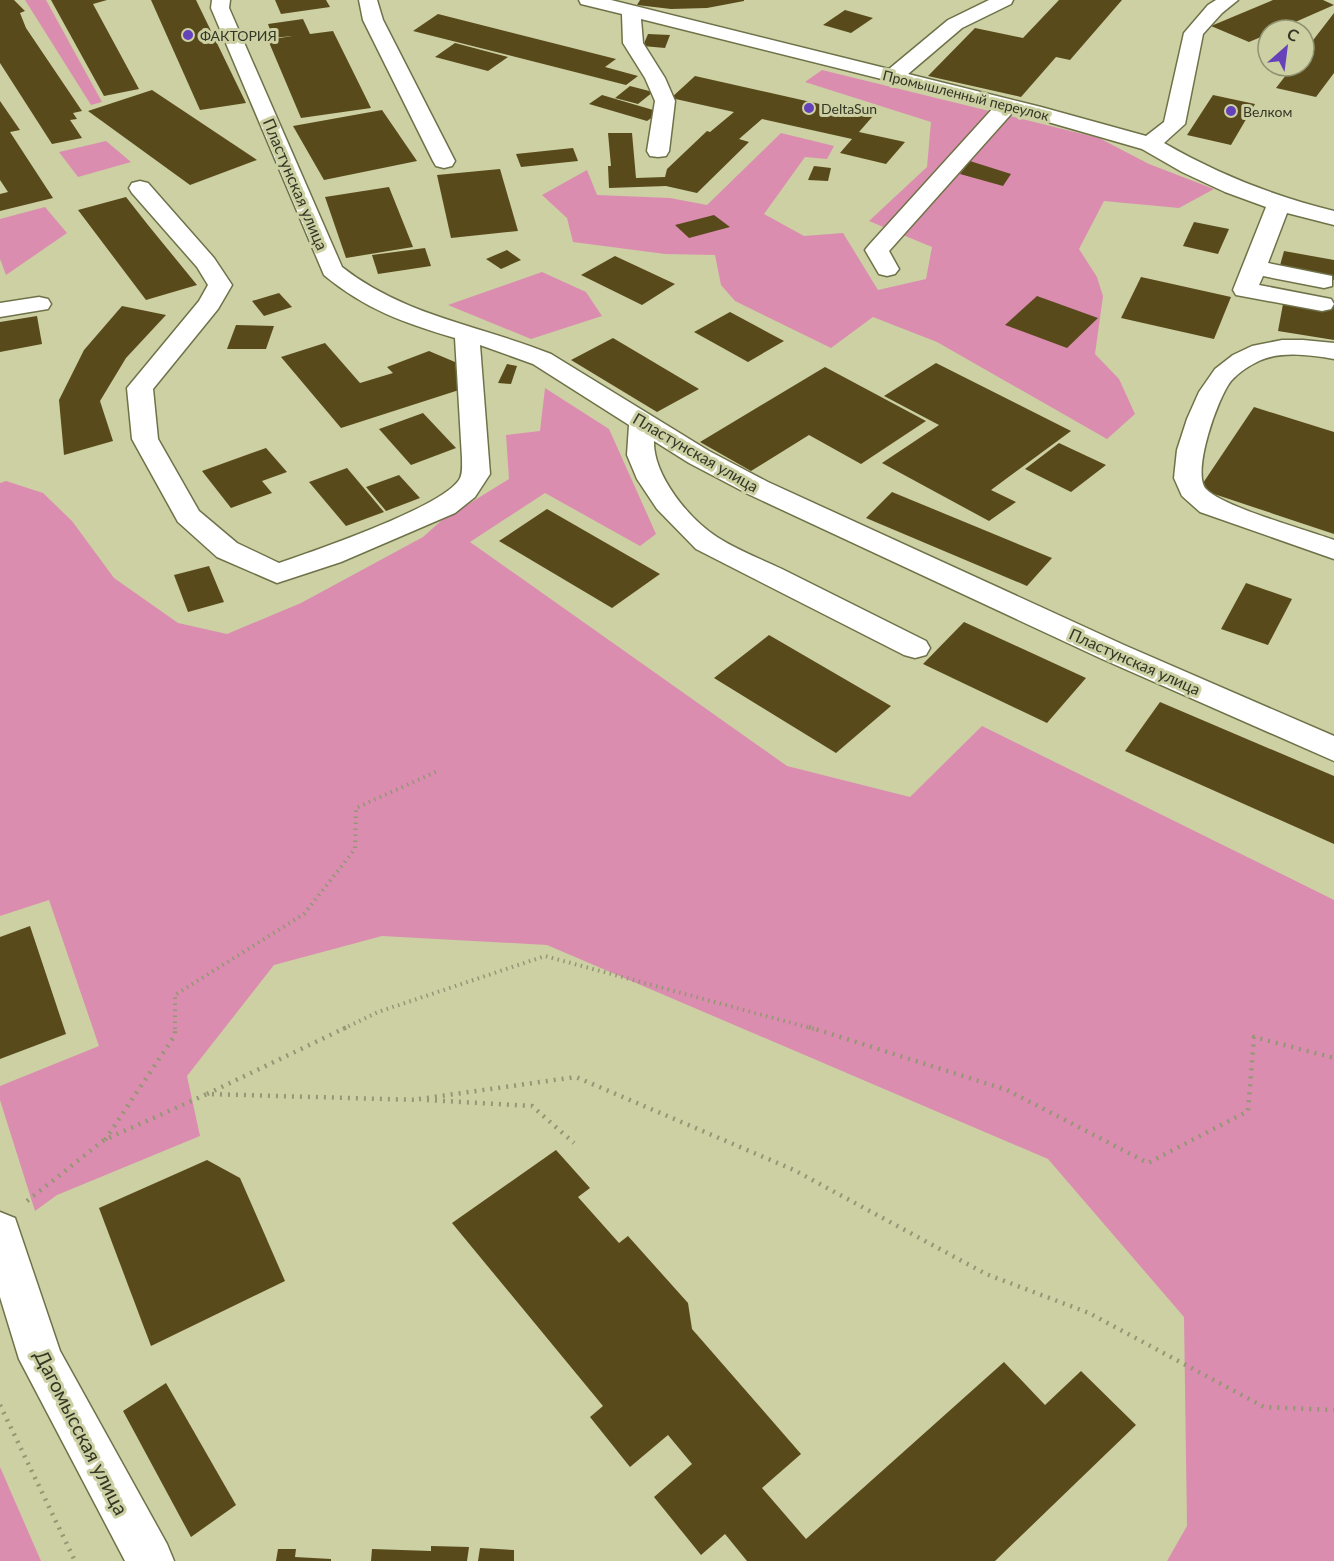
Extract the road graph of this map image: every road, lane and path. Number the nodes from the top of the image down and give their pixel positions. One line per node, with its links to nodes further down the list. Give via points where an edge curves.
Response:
1 (220, 0): 19 (street, Пластунская улица, via 220,8 332,270 354,290 412,318)
2 (368, 0): 11 (street, via 373,20)
3 (588, 0): 6 (street, Промышленный переулок)
4 (1004, 0): 7 (street, via 955,24)
5 (1229, 0): 9 (street, via 1215,9 1194,33 1174,124)
6 (632, 13): 7 (street, Промышленный переулок); 10 (street, via 633,43 665,101)
7 (893, 76): 8 (street, Промышленный переулок)
8 (1008, 105): 9 (street, Промышленный переулок); 15 (street, via 877,250)
9 (1149, 144): 13 (street, Промышленный переулок, via 1233,187)
10 (658, 151)
11 (444, 160)
12 (140, 188): 19 (street, via 206,262 220,285 140,388 145,439 188,516 226,550 277,574 445,507 465,491 476,474)
13 (1279, 204): 14 (street, Промышленный переулок); 16 (street, via 1254,267)
14 (1334, 218)
15 (887, 269)
16 (1323, 293)
17 (39, 304): 18 (street)
18 (0, 310)
19 (466, 334): 21 (street, Пластунская улица, via 542,359)
20 (1334, 351): 22 (street, via 1281,348 1254,354 1233,365 1217,382 1196,430 1188,476 1198,498 1210,506)
21 (642, 422): 23 (street, via 641,454 647,473 683,524 706,543); 24 (street, Пластунская улица, via 758,488)
22 (1334, 550)
23 (915, 648)
24 (1334, 749)
25 (440, 770): 29 (path, via 356,808 354,849 304,914 175,995 175,1035)
26 (1334, 1058): 27 (path, via 1254,1037 1248,1110 1148,1163 1007,1090 784,1019 545,956 378,1012)
27 (207, 1094): 28 (path); 29 (path)
28 (419, 1100): 30 (path, via 532,1106); 34 (path, via 576,1077 794,1170 986,1274 1089,1313 1264,1407)
29 (105, 1140): 31 (path)
30 (574, 1143)
31 (9, 1220): 32 (street, Дагомысская улица)
32 (10, 1301): 36 (street, Дагомысская улица)
33 (0, 1405): 35 (path)
34 (1334, 1410)
35 (75, 1561)
36 (150, 1561)

